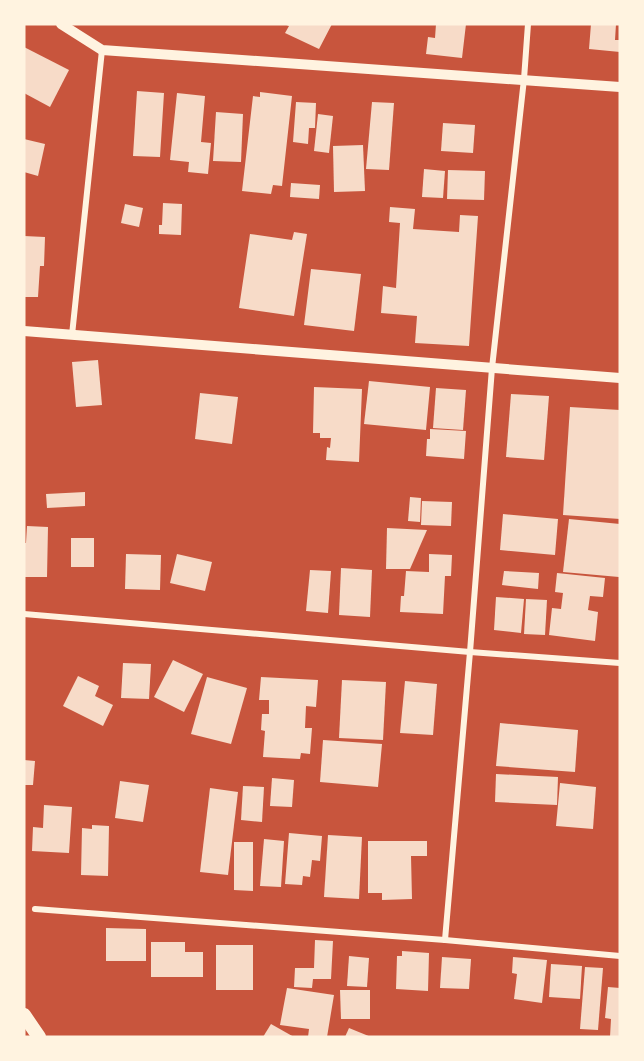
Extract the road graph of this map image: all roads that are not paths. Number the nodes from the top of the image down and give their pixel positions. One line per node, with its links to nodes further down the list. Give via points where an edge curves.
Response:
1 (61, 24): 3 (street)
2 (528, 24): 4 (street)
3 (102, 50): 4 (street); 7 (street)
4 (524, 79): 5 (street); 8 (street)
5 (620, 87)
6 (24, 332): 7 (street)
7 (72, 335): 8 (street)
8 (492, 368): 9 (street); 11 (street)
9 (620, 378)
10 (24, 614): 11 (street)
11 (471, 652): 12 (street); 14 (street)
12 (620, 663)
13 (35, 909): 14 (street)
14 (445, 940): 15 (street)
15 (620, 956)
16 (24, 1015): 17 (main road)
17 (39, 1037)

